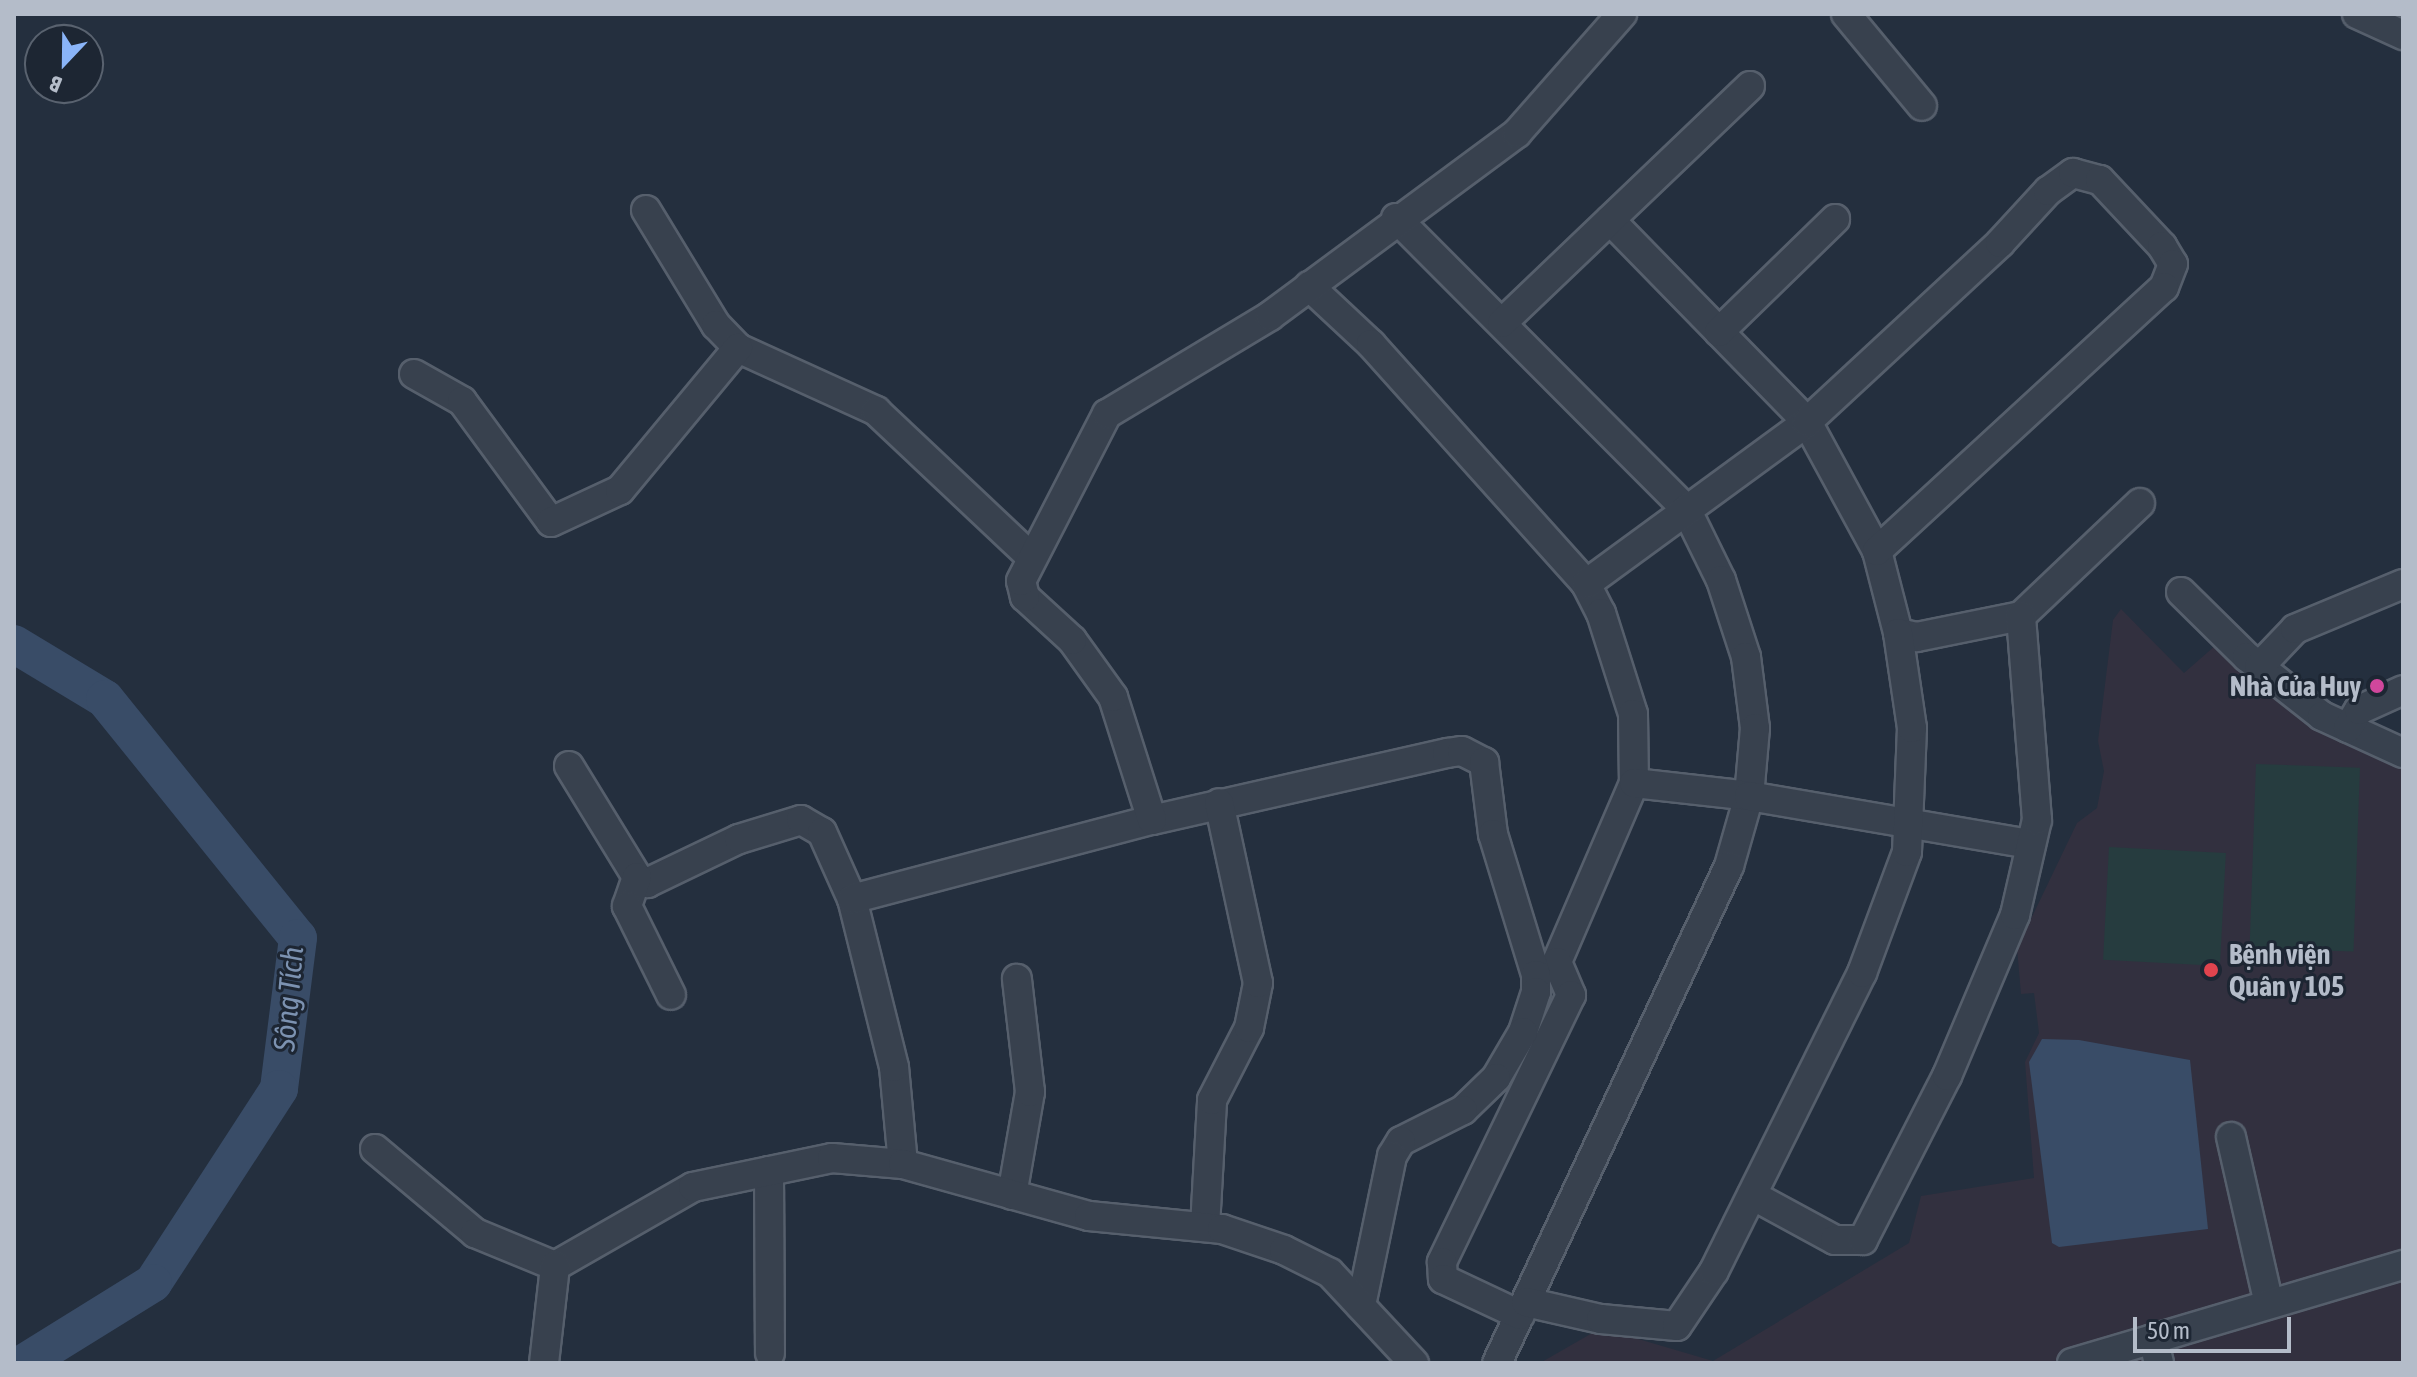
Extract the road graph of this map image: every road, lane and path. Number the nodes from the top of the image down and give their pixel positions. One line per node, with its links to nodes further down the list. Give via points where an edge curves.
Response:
1 (1622, 14): 8 (street, via 1517,133)
2 (1846, 14): 6 (street)
3 (2357, 14): 4 (street)
4 (2403, 35)
5 (1750, 86): 10 (street)
6 (1922, 106)
7 (646, 210): 14 (street, via 716,325)
8 (1396, 218): 11 (street); 12 (street)
9 (1835, 219): 13 (street)
10 (1610, 220): 12 (street); 13 (street)
11 (1309, 286): 20 (street, via 1270,316 1107,414); 21 (street, via 1371,344)
12 (1502, 323): 18 (street)
13 (1719, 332): 16 (street)
14 (738, 348): 15 (street, via 620,490 551,522 462,401); 20 (street, via 876,411)
15 (414, 374)
16 (1807, 422): 18 (street); 19 (street); 19 (street, via 2073,173 2100,180 2173,264 2164,287 2133,318)
17 (2140, 503): 24 (street)
18 (1686, 509): 21 (street); 32 (street, via 1721,580 1746,657 1755,728)
19 (1877, 551): 25 (street)
20 (1032, 558): 34 (street, via 1021,581 1025,597 1072,640 1113,697)
21 (1586, 584): 31 (street, via 1601,613 1633,714)
22 (2403, 584): 26 (street, via 2295,629)
23 (2181, 592): 26 (street)
24 (2021, 616): 25 (street, via 1917,637); 36 (street, via 2037,820)
25 (1898, 633): 35 (street, via 1912,728)
26 (2259, 667): 28 (street, via 2322,716)
27 (2403, 690): 28 (street, via 2359,710)
28 (2348, 728): 29 (street)
29 (2403, 753)
30 (569, 766): 37 (street)
31 (1634, 783): 32 (street); 52 (street, via 1557,962 1571,995 1442,1262 1443,1279)
32 (1749, 796): 35 (street); 52 (street, via 1729,866)
33 (1219, 803): 34 (street); 47 (street, via 1258,983 1249,1028 1212,1100); 51 (street, via 1447,753 1462,751 1484,762 1493,834 1534,965 1536,992 1523,1032 1496,1078 1463,1110 1401,1141 1392,1156)
34 (1152, 820): 38 (street)
35 (1908, 823): 36 (street); 46 (street, via 1907,852 1862,973)
36 (2031, 844): 46 (street, via 2015,915 1947,1076 1863,1240 1835,1240)
37 (637, 877): 38 (street, via 647,883 739,839 801,820 822,832); 40 (street, via 627,906)
38 (852, 899): 43 (street, via 894,1067)
39 (1017, 979): 45 (street, via 1030,1092)
40 (671, 995)
41 (2231, 1137): 50 (street)
42 (375, 1149): 49 (street, via 475,1233)
43 (903, 1164): 44 (street, via 832,1158); 45 (street)
44 (769, 1171): 49 (street, via 693,1187); 54 (street)
45 (1012, 1195): 47 (street, via 1089,1216)
46 (1752, 1195): 52 (street, via 1714,1271 1677,1326)
47 (1205, 1227): 51 (street, via 1284,1250 1330,1273)
48 (2403, 1265): 50 (street)
49 (555, 1266): 56 (street)
50 (2269, 1304): 53 (street)
51 (1361, 1306): 57 (street)
52 (1523, 1308): 58 (street)
53 (2156, 1351): 55 (street)
54 (770, 1353)
55 (2105, 1358): 59 (street)
56 (544, 1363)
57 (1414, 1363)
58 (1497, 1363)
59 (2072, 1363)

